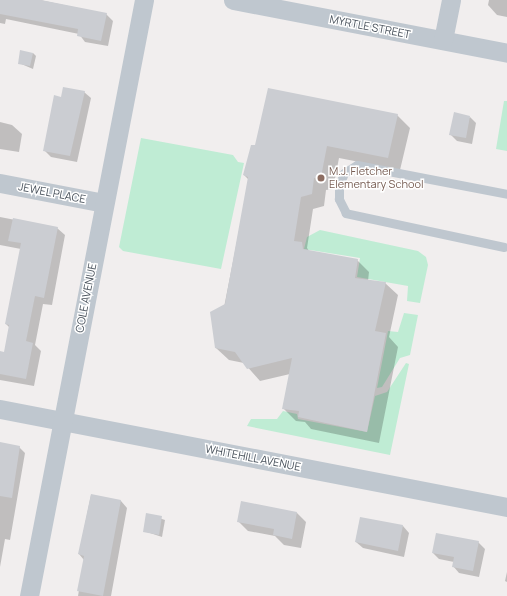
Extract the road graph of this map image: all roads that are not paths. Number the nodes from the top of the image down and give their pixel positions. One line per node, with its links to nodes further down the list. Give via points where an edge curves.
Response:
1 (144, 0): 8 (street, COLE AVENUE)
2 (233, 0): 4 (street, MYRTLE STREET)
3 (451, 0): 4 (street)
4 (444, 40): 5 (street, MYRTLE STREET)
5 (507, 53)
6 (0, 182): 8 (street, JEWEL PLACE)
7 (507, 194): 9 (lane, via 357,165 344,173 339,185 339,199 346,213)
8 (104, 203): 11 (street, COLE AVENUE)
9 (504, 247)
10 (0, 409): 11 (street, WHITEHILL AVENUE)
11 (63, 421): 12 (street, WHITEHILL AVENUE); 13 (street, COLE AVENUE)
12 (507, 507)
13 (29, 596)

